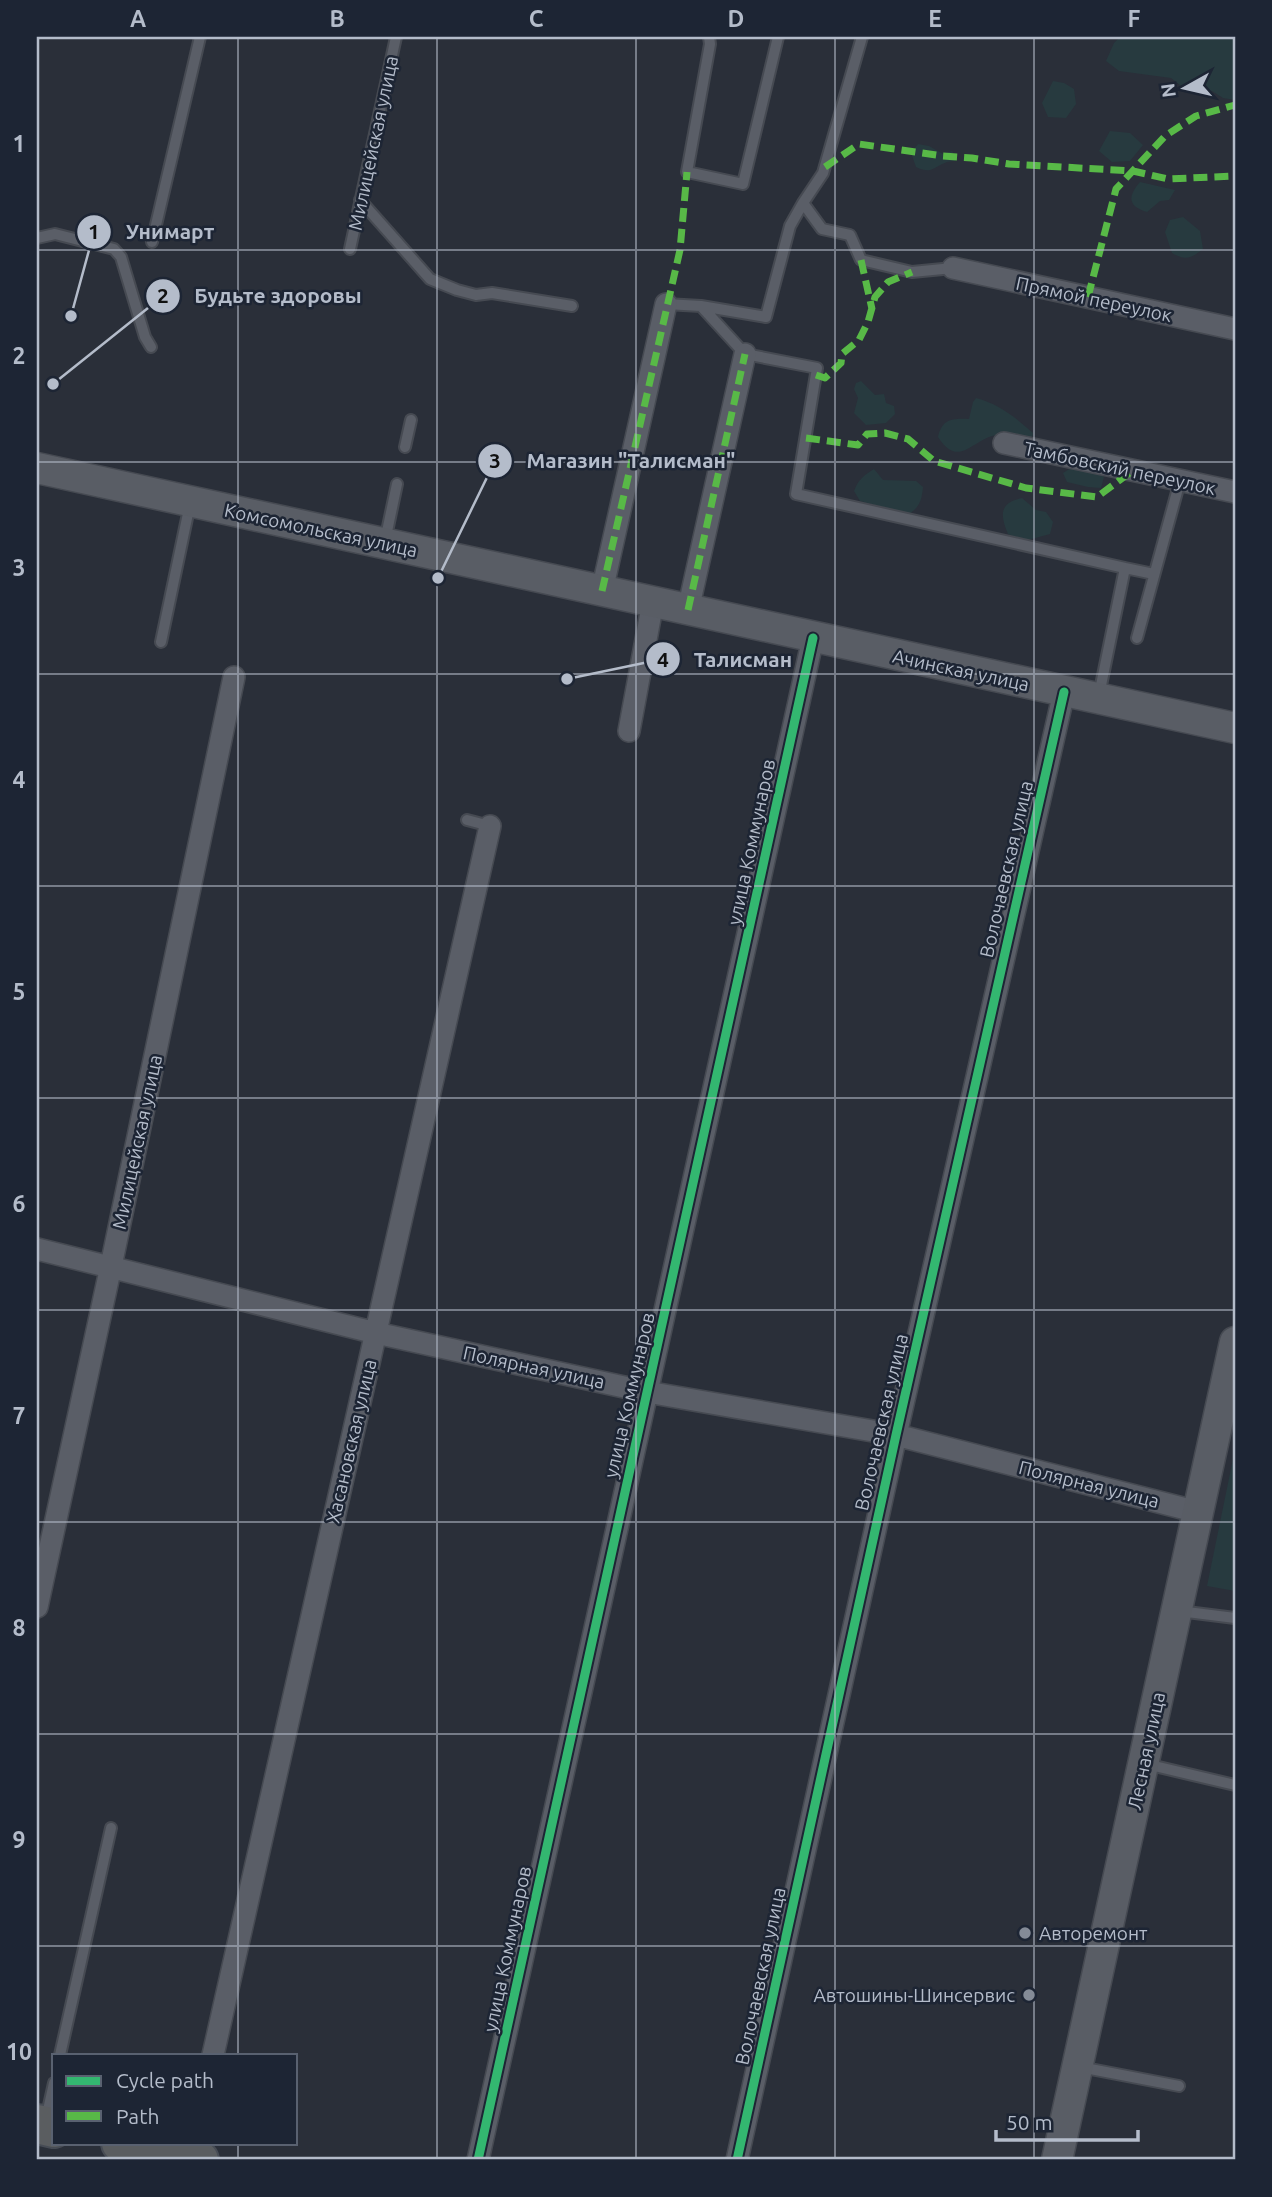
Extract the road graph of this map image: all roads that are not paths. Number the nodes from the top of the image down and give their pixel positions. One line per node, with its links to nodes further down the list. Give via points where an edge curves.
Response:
1 (200, 37): 9 (lane)
2 (396, 37): 6 (lane, Милицейская улица)
3 (709, 37): 4 (lane, via 687,172 743,184)
4 (778, 37)
5 (862, 37): 7 (lane, via 823,173)
6 (360, 200): 10 (lane, Милицейская улица); 13 (lane, via 430,279 476,295 492,293)
7 (803, 203): 11 (lane, via 822,229 850,235 861,260 912,272); 14 (lane, via 790,226 766,317)
8 (37, 238): 16 (lane, via 55,234 114,249 121,257)
9 (152, 242)
10 (350, 249)
11 (953, 268): 15 (street, Прямой переулок)
12 (666, 304): 14 (lane); 29 (street)
13 (572, 306)
14 (701, 306): 17 (lane)
15 (1235, 329)
16 (151, 346)
17 (745, 354): 27 (lane, via 817,368 796,494); 31 (street)
18 (411, 420): 20 (lane)
19 (1004, 443): 22 (street, Тамбовский переулок)
20 (405, 447)
21 (37, 468): 25 (street, Комсомольская улица)
22 (1180, 481): 24 (street, Тамбовский переулок); 28 (lane)
23 (397, 484): 26 (lane)
24 (1235, 492)
25 (190, 502): 26 (street, Комсомольская улица); 34 (lane)
26 (384, 544): 29 (street, Комсомольская улица)
27 (1125, 568): 28 (lane); 37 (lane)
28 (1154, 574): 33 (lane)
29 (602, 591): 30 (street, Комсомольская улица)
30 (653, 602): 31 (street, Комсомольская улица); 39 (street)
31 (688, 610): 32 (street, Ачинская улица)
32 (813, 638): 36 (street, Ачинская улица); 46 (street, улица Коммунаров)
33 (1137, 638)
34 (161, 642)
35 (234, 677): 43 (street, Милицейская улица)
36 (1063, 692): 37 (street, Ачинская улица); 47 (street, Волочаевская улица)
37 (1098, 699): 38 (street, Ачинская улица)
38 (1235, 728)
39 (629, 731)
40 (467, 820): 41 (lane)
41 (490, 826): 44 (street, Хасановская улица)
42 (37, 1249): 43 (street, Полярная улица)
43 (111, 1266): 44 (street, Полярная улица); 49 (street, Милицейская улица)
44 (376, 1333): 46 (street, Полярная улица); 56 (street, Хасановская улица)
45 (1235, 1342): 48 (street, Лесная улица)
46 (647, 1392): 47 (street, Полярная улица); 63 (street, улица Коммунаров)
47 (896, 1435): 48 (street, Полярная улица); 64 (street, Волочаевская улица)
48 (1198, 1512): 50 (street, Лесная улица)
49 (37, 1607)
50 (1177, 1611): 51 (lane); 52 (street, Лесная улица)
51 (1235, 1618)
52 (1143, 1763): 53 (lane); 57 (street, Лесная улица)
53 (1235, 1785)
54 (111, 1828): 55 (lane)
55 (61, 2054)
56 (213, 2054)
57 (1077, 2067): 58 (lane); 65 (street, Лесная улица)
58 (1179, 2087)
59 (52, 2093): 60 (lane)
60 (45, 2126)
61 (127, 2144): 62 (highway)
62 (193, 2155)
63 (478, 2160)
64 (737, 2160)
65 (1057, 2160)

